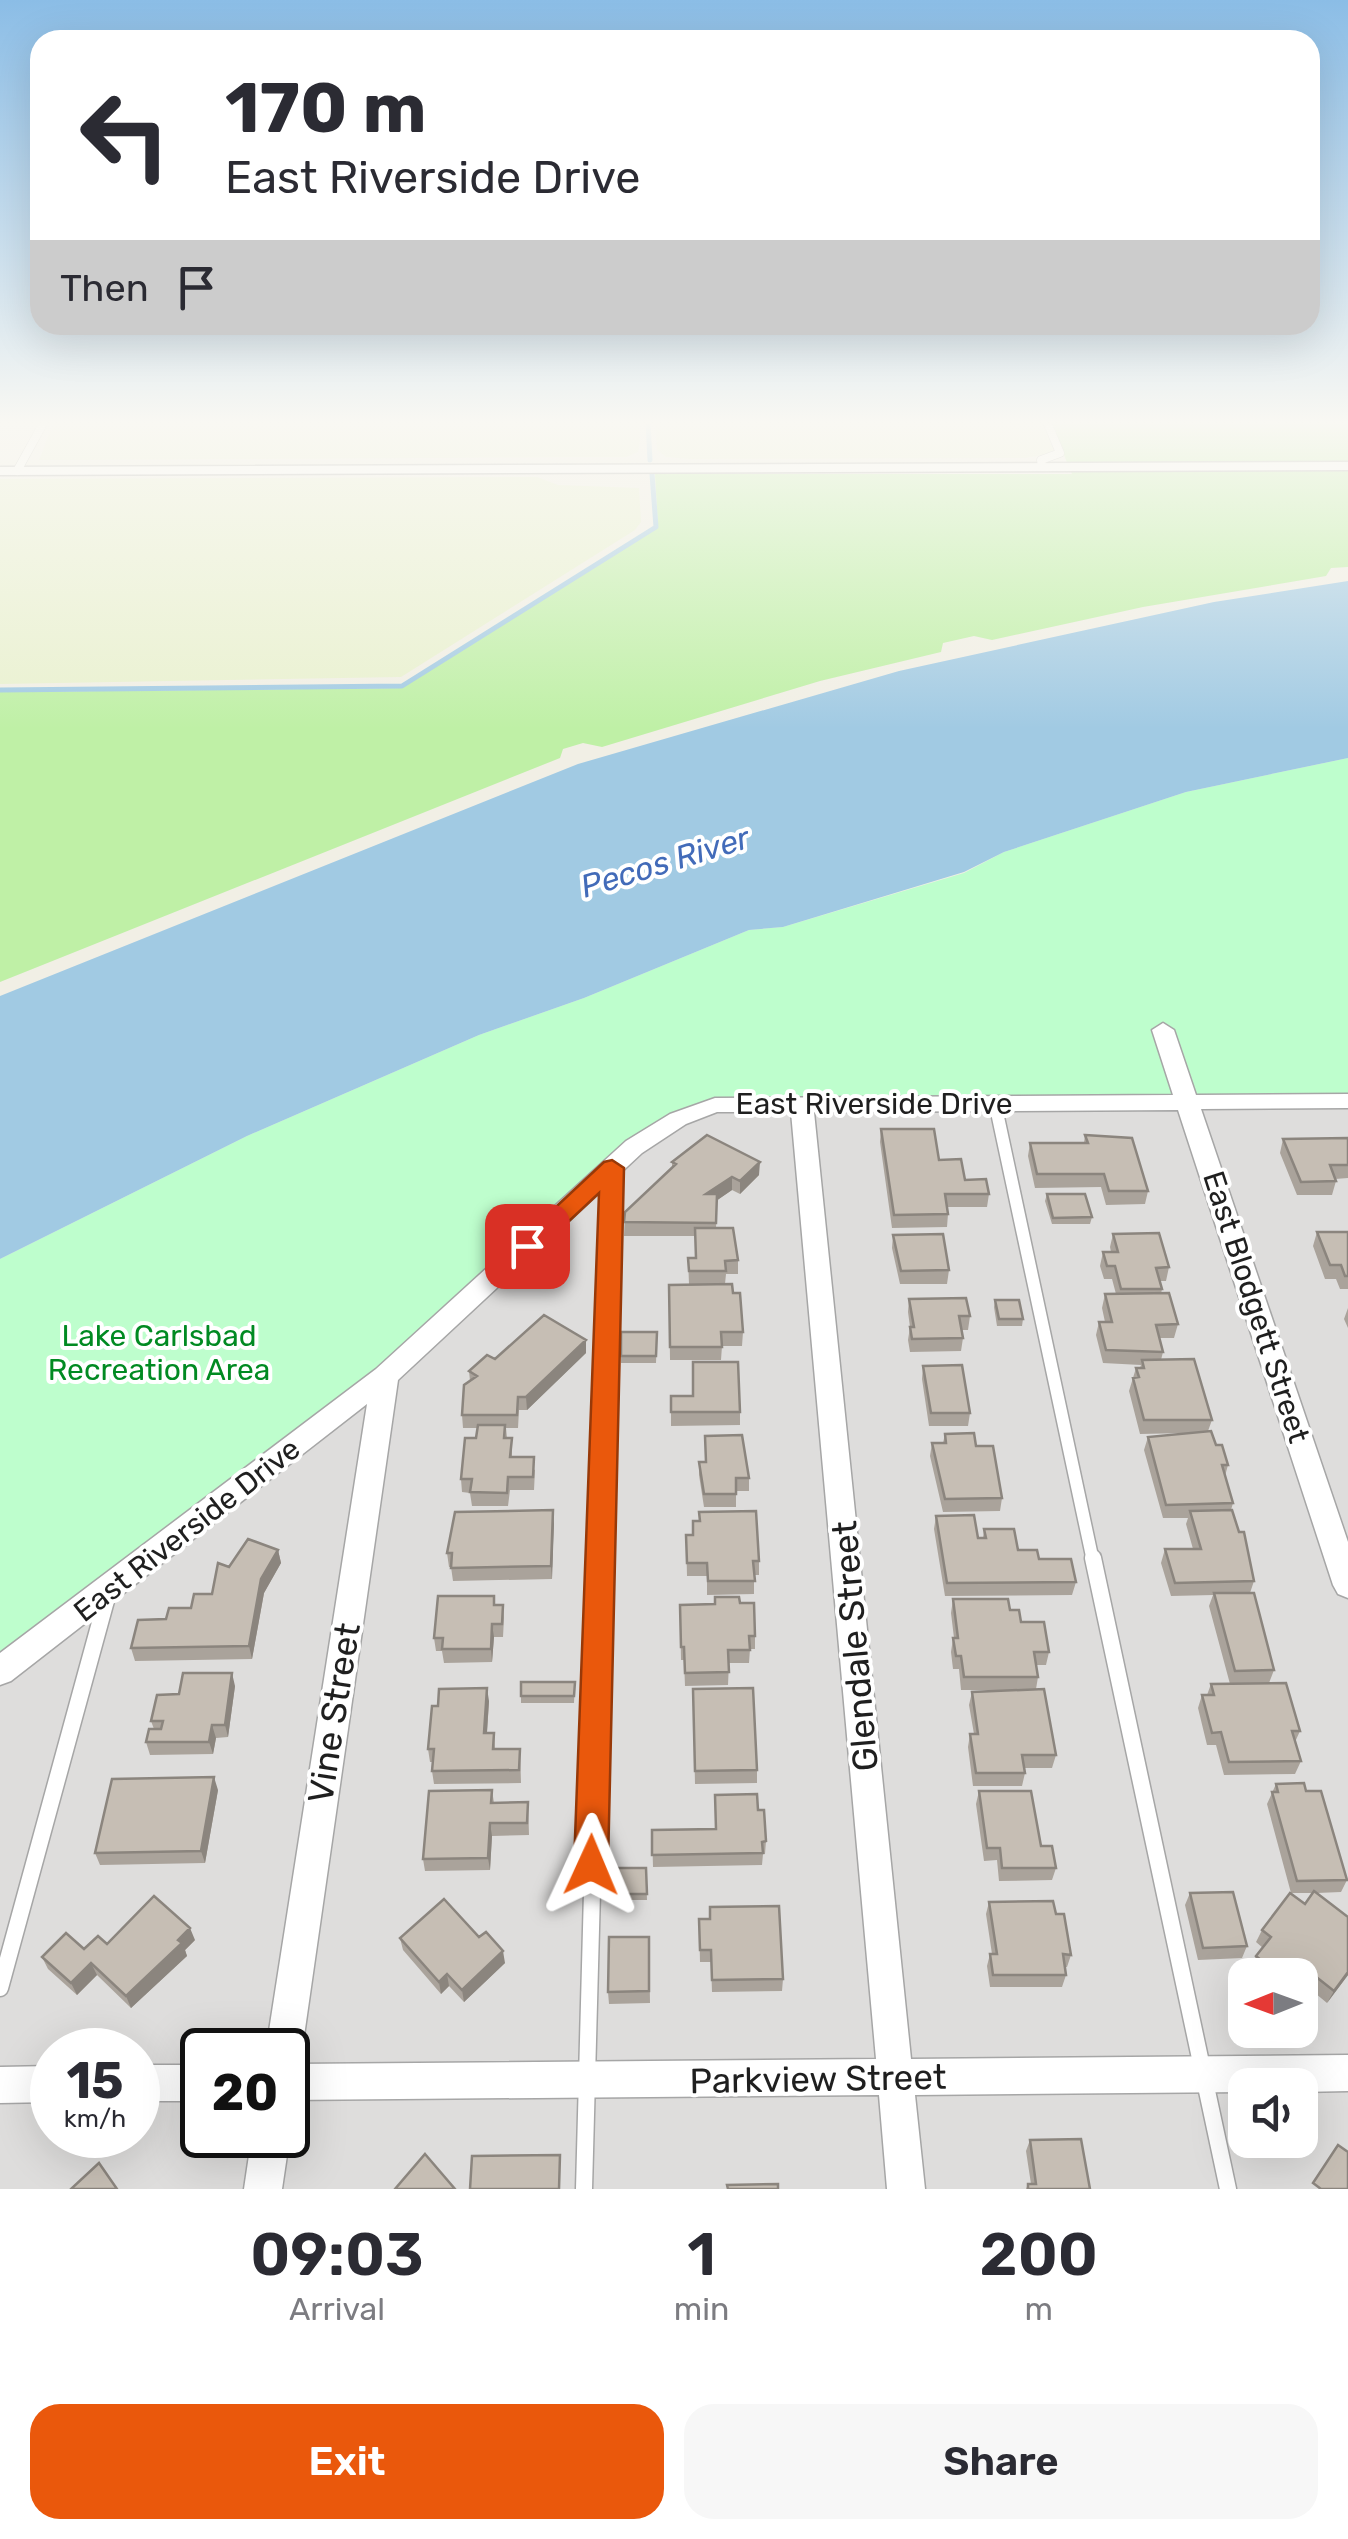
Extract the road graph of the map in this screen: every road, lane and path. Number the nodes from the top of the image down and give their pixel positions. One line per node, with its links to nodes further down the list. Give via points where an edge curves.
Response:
1 (1162, 1030): 3 (street, East Blodgett Street)
2 (1348, 1100): 3 (street, East Riverside Drive)
3 (1188, 1102): 4 (street, East Riverside Drive); 8 (street, East Blodgett Street)
4 (995, 1103): 5 (street, East Riverside Drive); 14 (lane)
5 (802, 1104): 6 (street, East Riverside Drive, via 714,1104 652,1134); 15 (street, Glendale Street)
6 (612, 1168): 7 (street, East Riverside Drive); 17 (lane)
7 (385, 1376): 9 (street, East Riverside Drive); 12 (street, Vine Street)
8 (1348, 1585)
9 (108, 1592): 10 (street, East Riverside Drive); 11 (lane)
10 (0, 1671)
11 (0, 1988)
12 (287, 2028)
13 (1348, 2073): 14 (street, Parkview Street)
14 (1204, 2075): 15 (street, Parkview Street); 24 (lane)
15 (896, 2078): 17 (street, Parkview Street); 23 (street, Glendale Street)
16 (310, 2082): 17 (street, Parkview Street)
17 (586, 2082): 22 (lane)
18 (30, 2084): 19 (street)
19 (0, 2085)
20 (268, 2158): 21 (street)
21 (263, 2189)
22 (584, 2189)
23 (906, 2189)
24 (1228, 2189)

